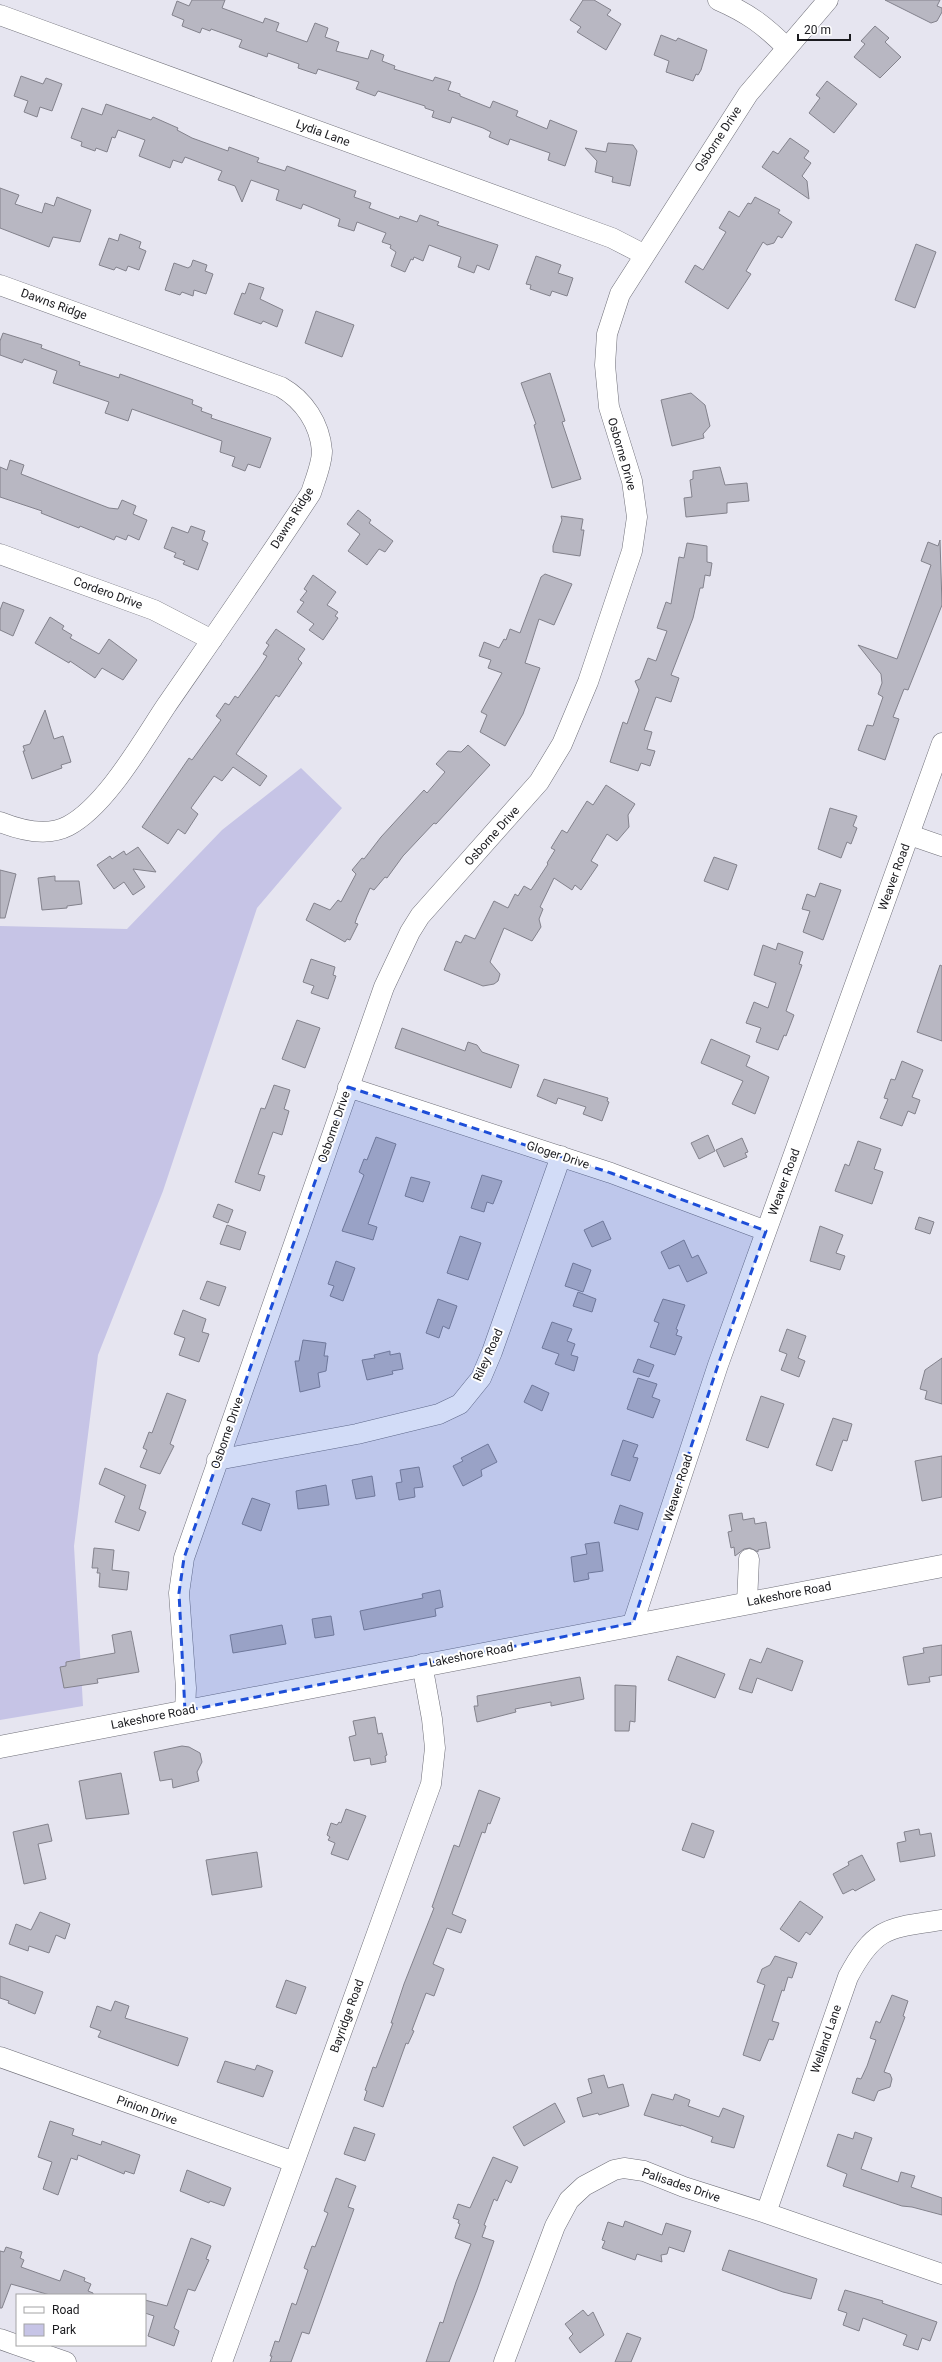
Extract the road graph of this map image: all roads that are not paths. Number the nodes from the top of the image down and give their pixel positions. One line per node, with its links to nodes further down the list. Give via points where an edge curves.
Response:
1 (718, 0): 4 (street, via 744,11)
2 (828, 0): 4 (street, Osborne Drive)
3 (0, 15): 5 (street, Lydia Lane, via 612,238)
4 (787, 48): 5 (street, Osborne Drive, via 748,94)
5 (645, 255): 13 (street, Osborne Drive, via 620,294 607,334 605,365 609,407 632,481 637,517 632,551 588,682 562,744 539,782 420,916 410,932 384,987)
6 (0, 285): 8 (street, Dawns Ridge, via 281,387 294,394 310,413 322,451 311,493)
7 (0, 554): 8 (street, Cordero Drive, via 154,610)
8 (212, 640): 10 (street, Dawns Ridge, via 92,809 67,827 54,831 39,832)
9 (942, 742): 11 (street, Weaver Road)
10 (0, 822)
11 (910, 835): 12 (street); 15 (street, Weaver Road)
12 (942, 846)
13 (348, 1087): 14 (street, Gloger Drive); 16 (street, Osborne Drive)
14 (561, 1156): 15 (street, Gloger Drive); 16 (street, Riley Road, via 492,1352 481,1378 460,1404 439,1414 364,1432)
15 (766, 1231): 20 (street, Weaver Road, via 718,1365)
16 (217, 1460): 22 (street, Osborne Drive, via 184,1558 179,1594 186,1688)
17 (749, 1559): 19 (street)
18 (942, 1566): 19 (street, Lakeshore Road)
19 (747, 1602): 20 (street, Lakeshore Road)
20 (633, 1624): 21 (street, Lakeshore Road)
21 (422, 1664): 22 (street, Lakeshore Road); 26 (street, Bayridge Road, via 435,1748 431,1784)
22 (185, 1711): 23 (street, Lakeshore Road)
23 (0, 1747)
24 (942, 1920): 27 (street, Welland Lane, via 903,1926 884,1932 871,1940 859,1955 848,1976)
25 (0, 2057): 26 (street, Pinion Drive)
26 (294, 2162): 33 (street, Bayridge Road)
27 (766, 2213): 28 (street, Palisades Drive); 34 (street, Palisades Drive, via 684,2187 644,2171 624,2168 614,2170 584,2186 569,2200 555,2226)
28 (942, 2274)
29 (0, 2339): 30 (street)
30 (16, 2345)
31 (20, 2346): 32 (street)
32 (66, 2362)
33 (222, 2362)
34 (504, 2362)

